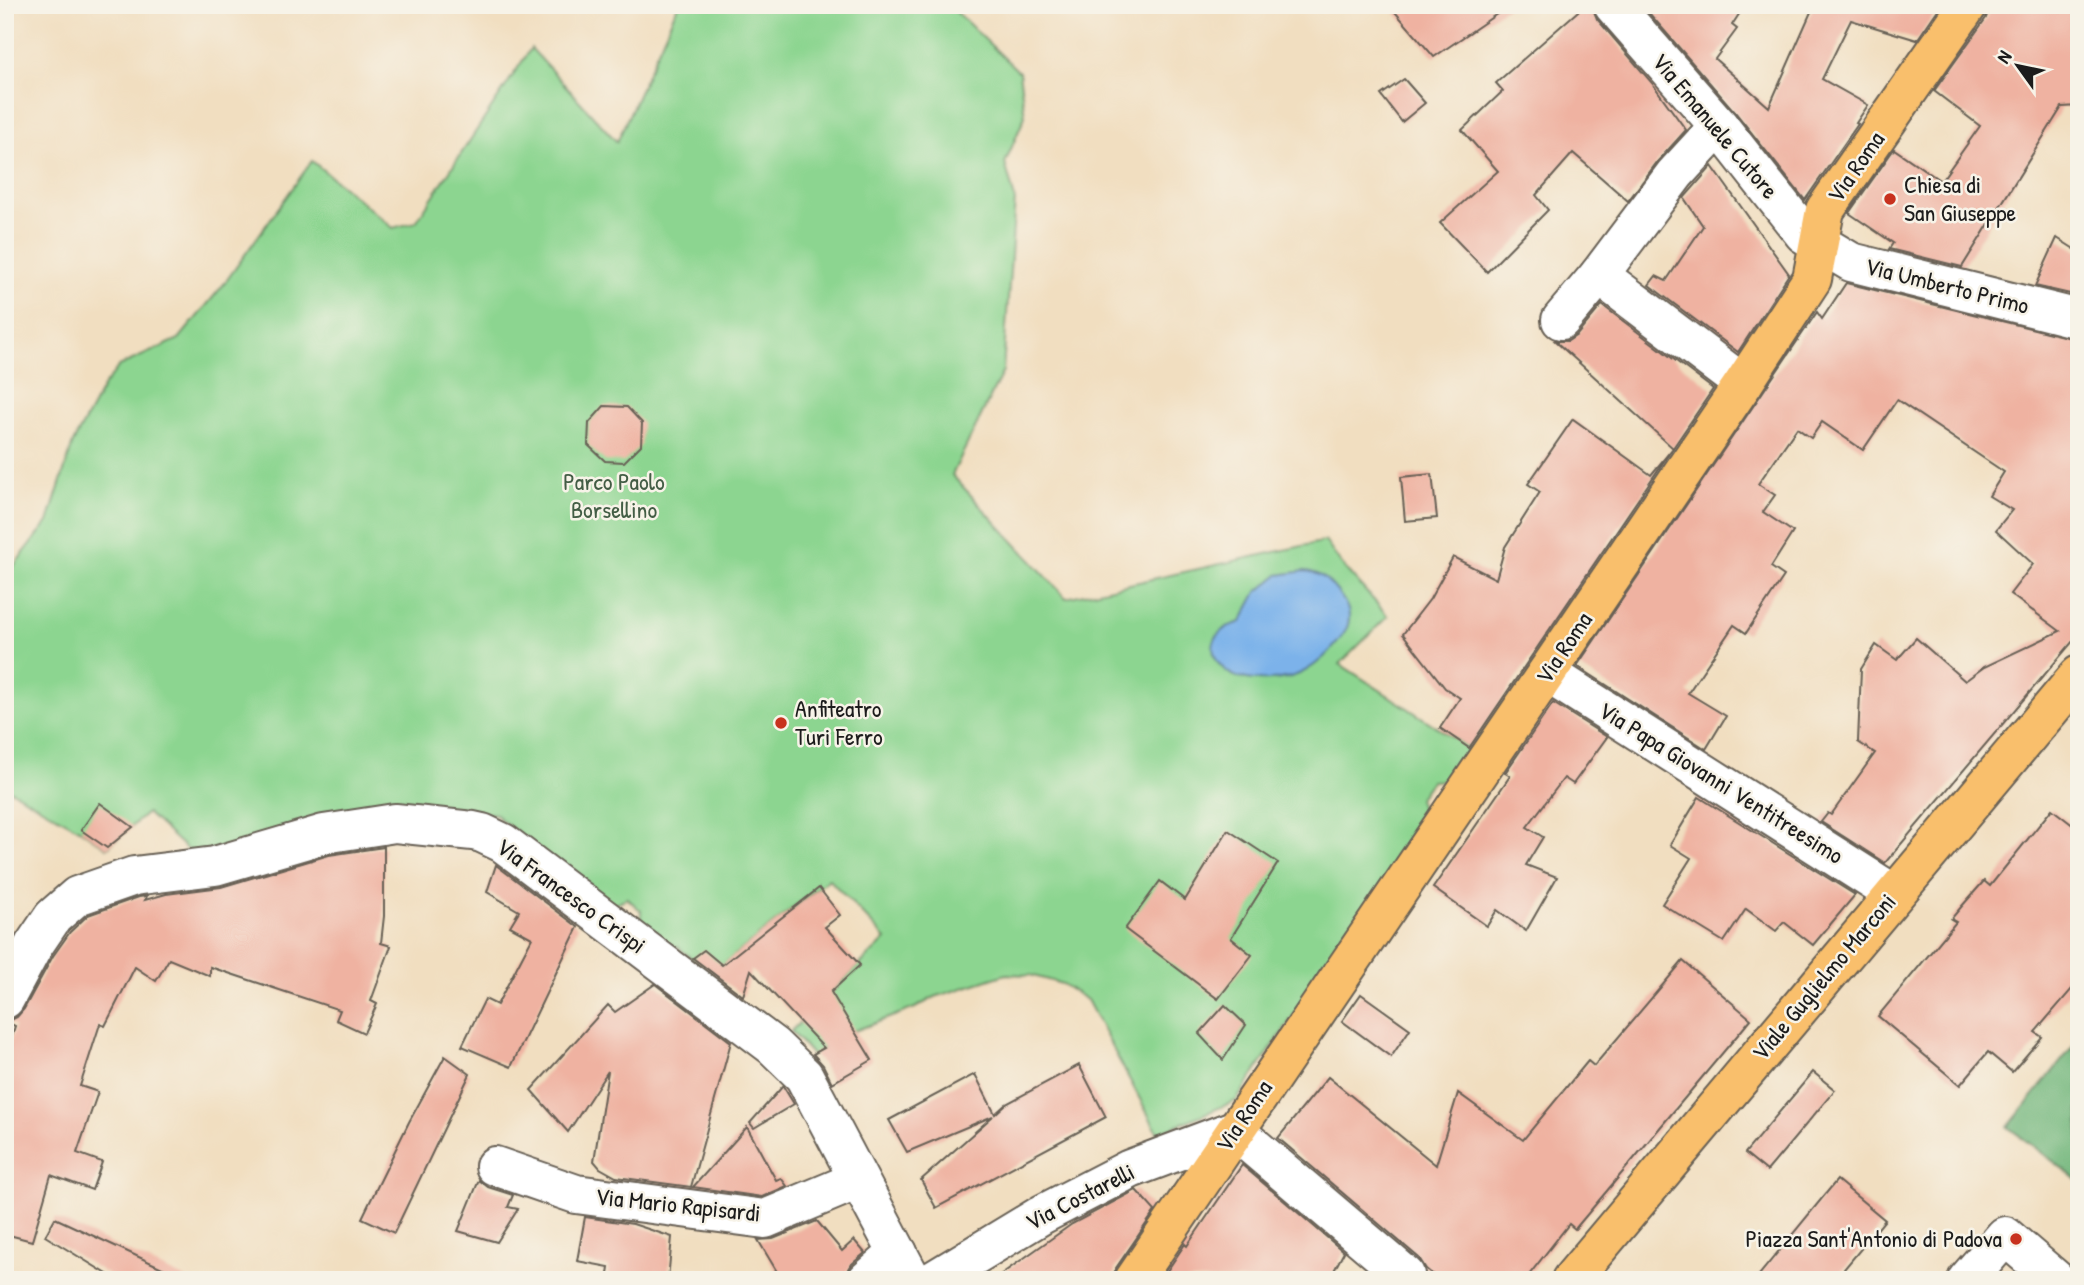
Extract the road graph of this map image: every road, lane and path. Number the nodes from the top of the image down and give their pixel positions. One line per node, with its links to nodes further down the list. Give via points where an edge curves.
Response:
1 (1613, 5): 3 (street, Via Emanuele Cutore)
2 (1968, 5): 4 (main road, Via Roma, via 1825,210)
3 (1719, 126): 4 (street, Via Emanuele Cutore, via 1804,234); 5 (street, via 1675,174)
4 (1820, 243): 6 (street, Via Umberto Primo, via 1851,262); 8 (main road, Via Roma, via 1812,279)
5 (1599, 275): 7 (street); 8 (street)
6 (2079, 319)
7 (1561, 320)
8 (1743, 384): 9 (main road, Via Roma)
9 (1547, 673): 11 (street, Via Papa Giovanni Ventitreesimo); 13 (main road, Via Roma)
10 (2079, 676): 11 (main road, Viale Guglielmo Marconi)
11 (1894, 894): 22 (main road, Viale Guglielmo Marconi)
12 (5, 999): 16 (street, Via Francesco Crispi, via 53,917 76,896 134,876 215,866 324,834 395,823 482,833 503,843 773,1046 804,1076)
13 (1234, 1130): 14 (main road, Via Roma); 21 (street, via 1405,1275)
14 (1190, 1165): 19 (street, Via Costarelli, via 1130,1169 1043,1214); 20 (main road, Via Roma)
15 (495, 1167): 16 (street, Via Mario Rapisardi, via 576,1194 765,1219)
16 (858, 1180): 17 (street, Via Francesco Crispi)
17 (905, 1266): 18 (street)
18 (867, 1280)
19 (934, 1280)
20 (1134, 1280)
21 (1402, 1280)
22 (1571, 1280)
23 (1967, 1280): 24 (street, via 2005,1236)
24 (2056, 1280)

